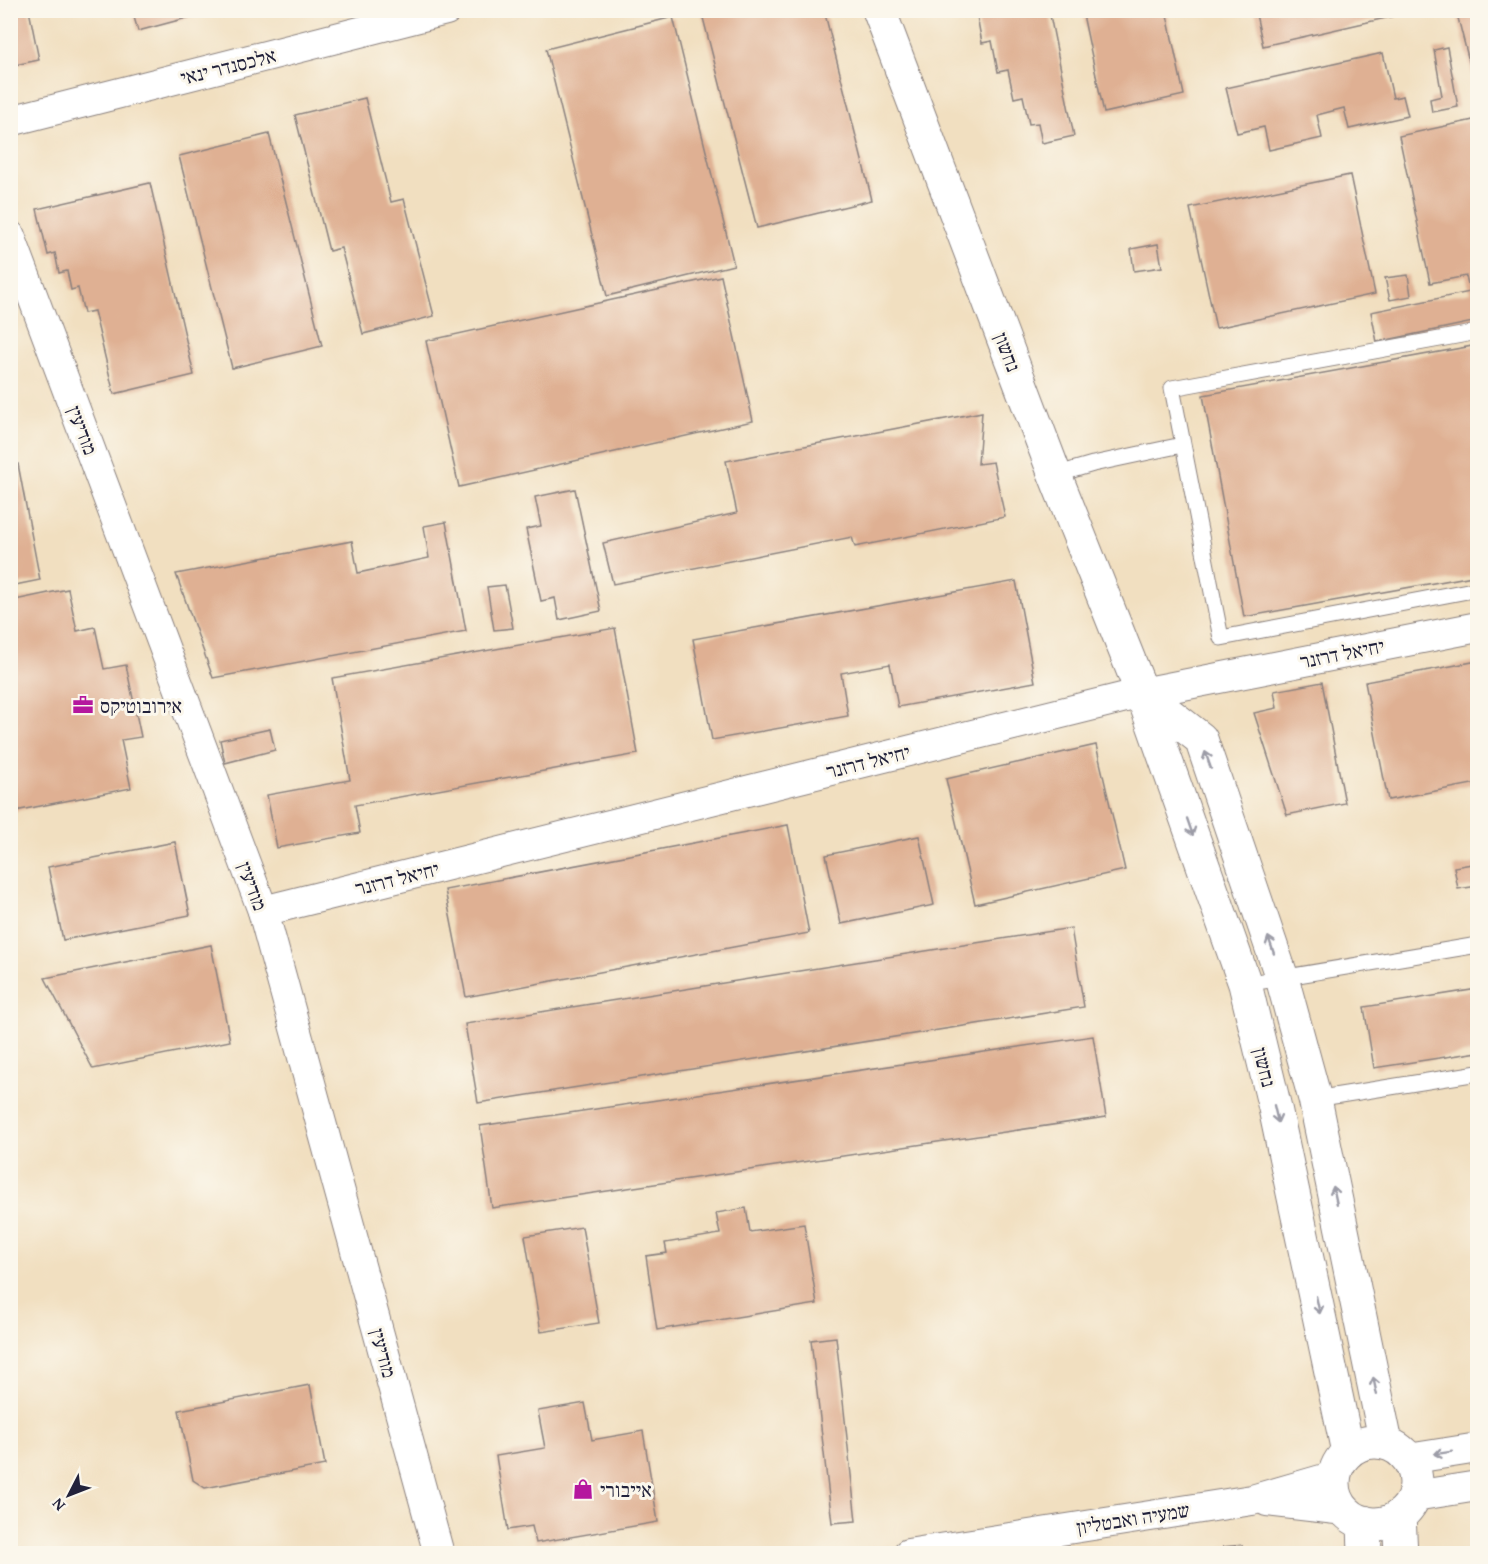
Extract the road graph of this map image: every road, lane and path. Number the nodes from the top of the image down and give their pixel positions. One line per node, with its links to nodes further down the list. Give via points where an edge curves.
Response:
1 (446, 10): 3 (street, אלכסנדר ינאי)
2 (879, 10): 7 (street, נחשון)
3 (10, 121)
4 (10, 236): 11 (street, מודיעין)
5 (1478, 332): 6 (lane, via 1172,388)
6 (1182, 446): 7 (lane); 8 (lane, via 1221,638)
7 (1055, 476): 10 (street, נחשון)
8 (1478, 589)
9 (1478, 627): 10 (street, יחיאל דרזנר)
10 (1142, 693): 11 (street, יחיאל דרזנר); 13 (street, נחשון, one-way to 10, via 1200,739); 14 (street, נחשון, one-way to 14)
11 (263, 911): 24 (street, מודיעין)
12 (1478, 945): 13 (lane)
13 (1282, 978): 14 (lane); 16 (street, נחשון)
14 (1245, 984): 19 (street, נחשון, one-way to 19, via 1278,1119)
15 (1478, 1073): 16 (lane)
16 (1315, 1099): 18 (street, נחשון, one-way to 16)
17 (1478, 1448): 18 (street, one-way to 18)
18 (1397, 1451): 19 (street, via 1373,1441 1360,1444); 22 (street, via 1414,1470 1417,1483)
19 (1341, 1464): 21 (street, שמעיה ואבטליון); 23 (street, via 1338,1500)
20 (1478, 1486): 22 (street)
21 (1252, 1500): 23 (street, שמעיה ואבטליון); 25 (street, שמעיה ואבטליון)
22 (1407, 1506): 23 (street, via 1376,1524); 26 (street)
23 (1358, 1529)
24 (440, 1554)
25 (908, 1554)
26 (1401, 1554)

